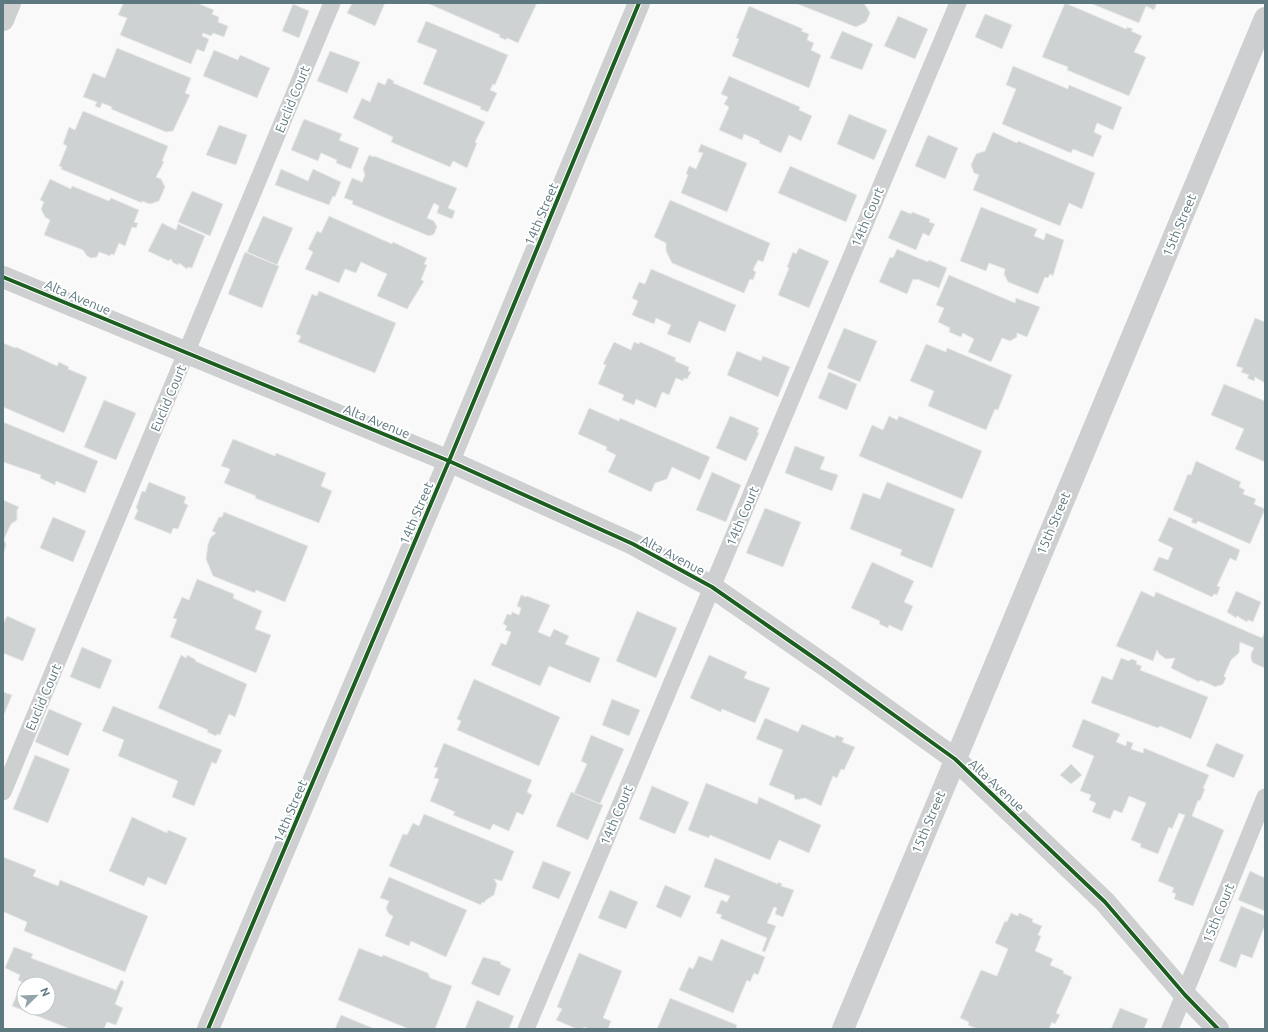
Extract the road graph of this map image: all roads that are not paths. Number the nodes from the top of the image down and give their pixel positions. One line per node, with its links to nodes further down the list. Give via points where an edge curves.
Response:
1 (10, 3): 6 (street)
2 (332, 3): 8 (lane, Euclid Court)
3 (639, 3): 9 (street, 14th Street)
4 (958, 3): 10 (lane, 14th Court)
5 (1265, 18): 11 (street, 15th Street)
6 (3, 20)
7 (3, 277): 8 (street, Alta Avenue)
8 (187, 354): 9 (street, Alta Avenue); 12 (lane, Euclid Court)
9 (449, 461): 10 (street, Alta Avenue, via 633,544); 15 (street, 14th Street)
10 (712, 587): 11 (street, Alta Avenue); 16 (lane, 14th Court)
11 (955, 759): 14 (street, Alta Avenue, via 1105,902); 17 (street, 15th Street)
12 (3, 792)
13 (1265, 797): 14 (lane, 15th Court)
14 (1185, 995): 18 (lane, 15th Court); 19 (street, Alta Avenue)
15 (208, 1029)
16 (526, 1029)
17 (843, 1029)
18 (1170, 1029)
19 (1218, 1029)

